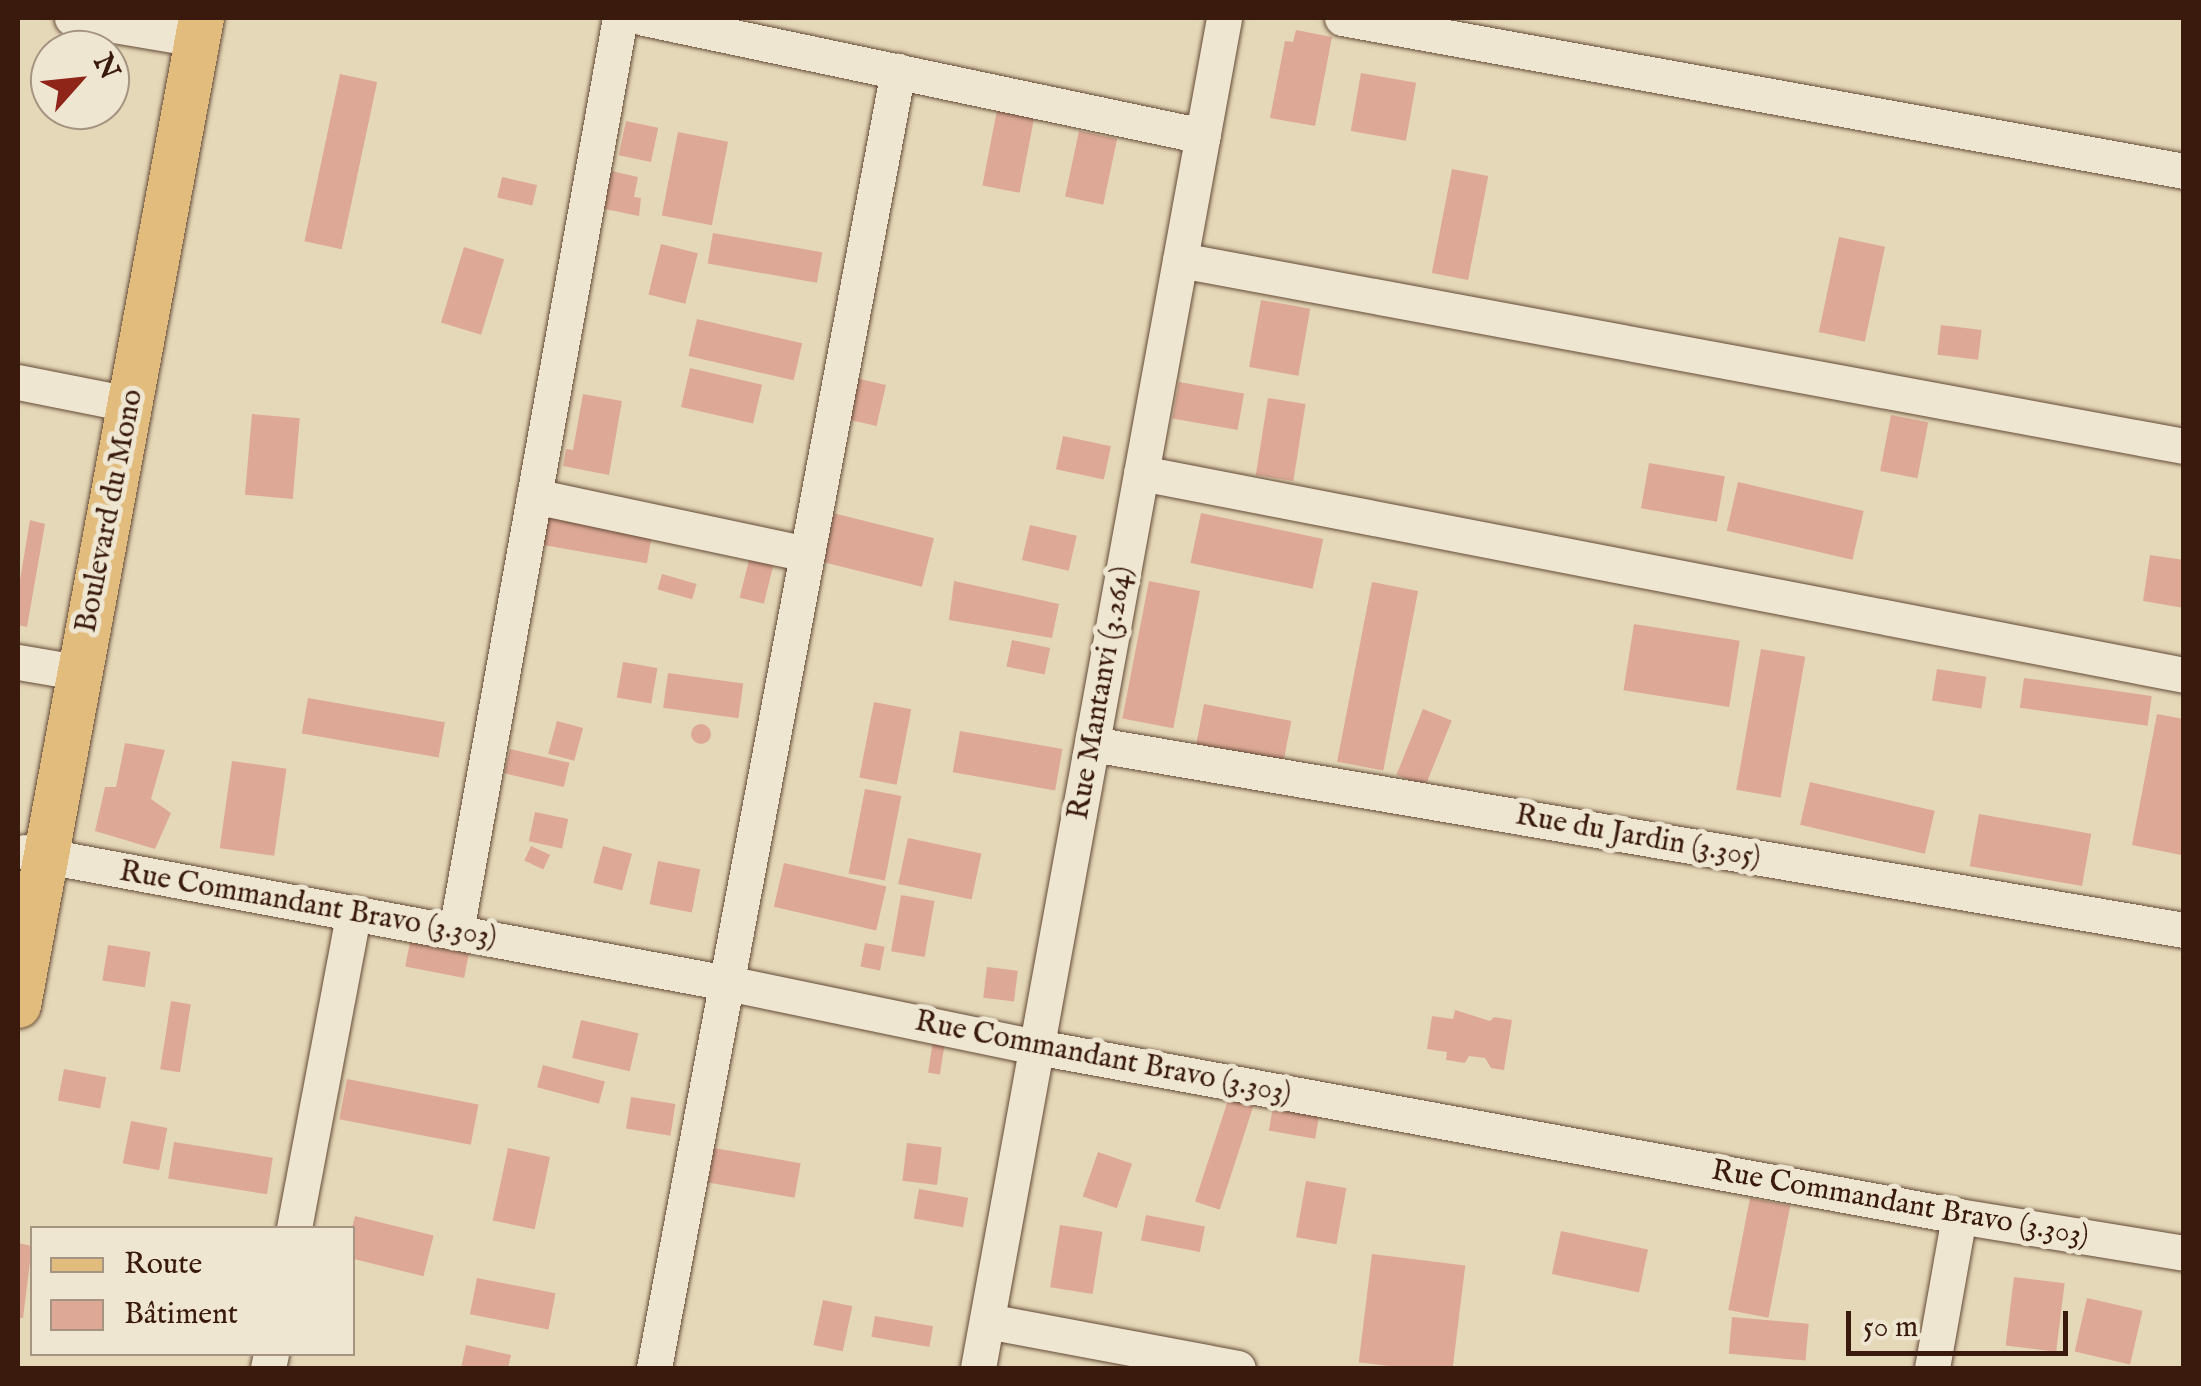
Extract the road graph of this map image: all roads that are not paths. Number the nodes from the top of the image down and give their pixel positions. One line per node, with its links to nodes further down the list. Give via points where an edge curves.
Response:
1 (72, 18): 6 (street)
2 (620, 18): 15 (street)
3 (644, 18): 7 (street)
4 (1224, 18): 8 (street, Rue Mantanvi (3.264))
5 (1342, 18): 9 (street)
6 (184, 23): 12 (main road, Boulevard du Mono); 20 (main road, Boulevard du Mono)
7 (898, 71): 8 (street); 16 (street)
8 (1203, 136): 10 (street, Rue Mantanvi (3.264))
9 (2184, 170)
10 (1180, 260): 13 (street); 14 (street, Rue Mantanvi (3.264))
11 (18, 382): 12 (street)
12 (109, 400): 17 (main road, Boulevard du Mono)
13 (2184, 446)
14 (1141, 473): 18 (street); 19 (street, Rue Mantanvi (3.264))
15 (534, 496): 16 (street); 23 (street)
16 (807, 554): 24 (street)
17 (38, 665): 20 (main road, Boulevard du Mono)
18 (2184, 674)
19 (1092, 744): 22 (street, Rue du Jardin (3.305)); 26 (street, Rue Mantanvi (3.264))
20 (29, 866): 21 (street, Rue Commandant Bravo (3.303)); 25 (main road, Boulevard du Mono)
21 (353, 915): 23 (street, Rue Commandant Bravo (3.303)); 28 (street)
22 (2184, 930)
23 (456, 931): 24 (street, Rue Commandant Bravo (3.303))
24 (726, 983): 26 (street, Rue Commandant Bravo (3.303)); 31 (street)
25 (18, 1005)
26 (1037, 1047): 27 (street, Rue Commandant Bravo (3.303)); 30 (street, Rue Mantanvi (3.264))
27 (1959, 1216): 29 (street, Rue Commandant Bravo (3.303)); 34 (street)
28 (294, 1226)
29 (2184, 1253)
30 (987, 1321): 32 (street, Rue Mantanvi (3.264)); 33 (street)
31 (654, 1368)
32 (978, 1368)
33 (1238, 1368)
34 (1932, 1368)

